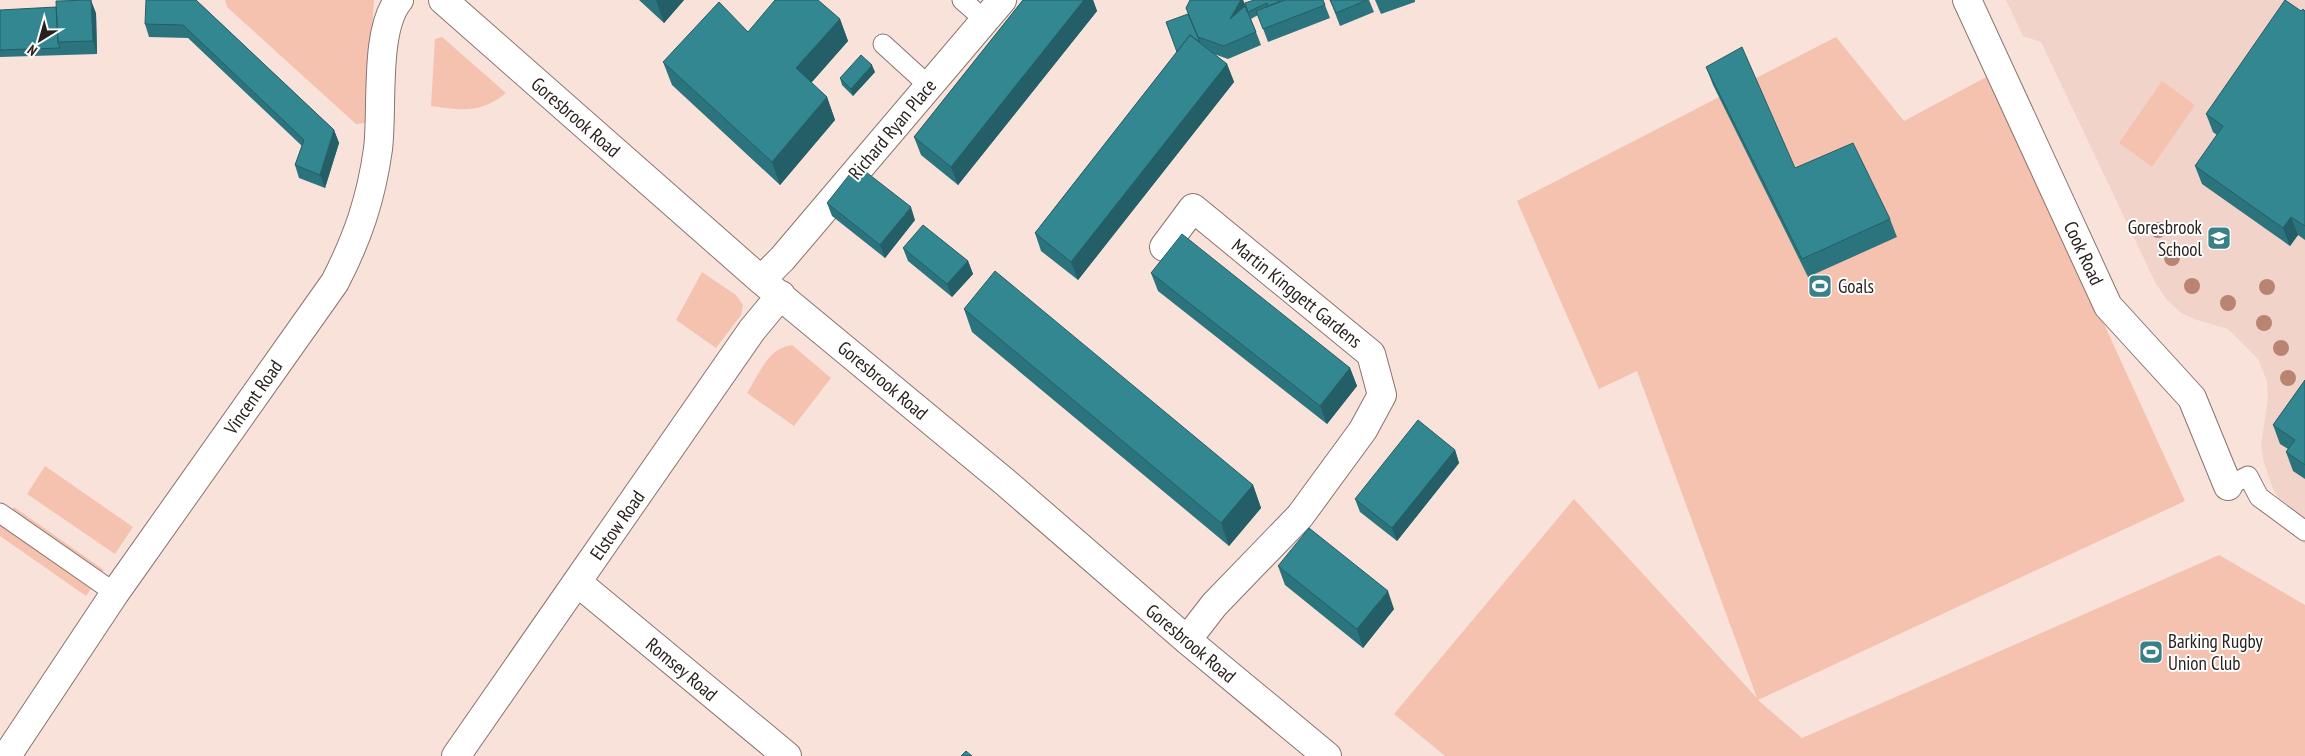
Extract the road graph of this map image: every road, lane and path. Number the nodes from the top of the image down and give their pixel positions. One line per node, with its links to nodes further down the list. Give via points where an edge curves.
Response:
1 (400, 0): 14 (street, Vincent Road, via 388,22 378,147 371,189 355,243 335,282)
2 (443, 0): 9 (street, Goresbrook Road)
3 (962, 0): 5 (lane)
4 (1967, 0): 10 (street, Cook Road, via 2108,306 2192,398)
5 (993, 10): 7 (street, Richard Ryan Place)
6 (883, 44): 7 (lane)
7 (929, 86): 9 (street, Richard Ryan Place, via 782,259)
8 (1164, 247): 15 (street, Martin Kinggett Gardens, via 1193,208 1371,354 1382,395 1363,430 1300,516 1214,605)
9 (771, 288): 13 (street, Elstow Road, via 752,330); 15 (street, Goresbrook Road, via 1005,482)
10 (2228, 486): 12 (lane, via 2248,476 2259,497)
11 (0, 513): 14 (lane)
12 (2305, 531)
13 (577, 582): 17 (street, Elstow Road); 18 (street, Romsey Road)
14 (115, 593): 16 (street, Vincent Road, via 10,751)
15 (1187, 640): 19 (street, Goresbrook Road)
16 (10, 756)
17 (456, 756)
18 (787, 756)
19 (1327, 756)

